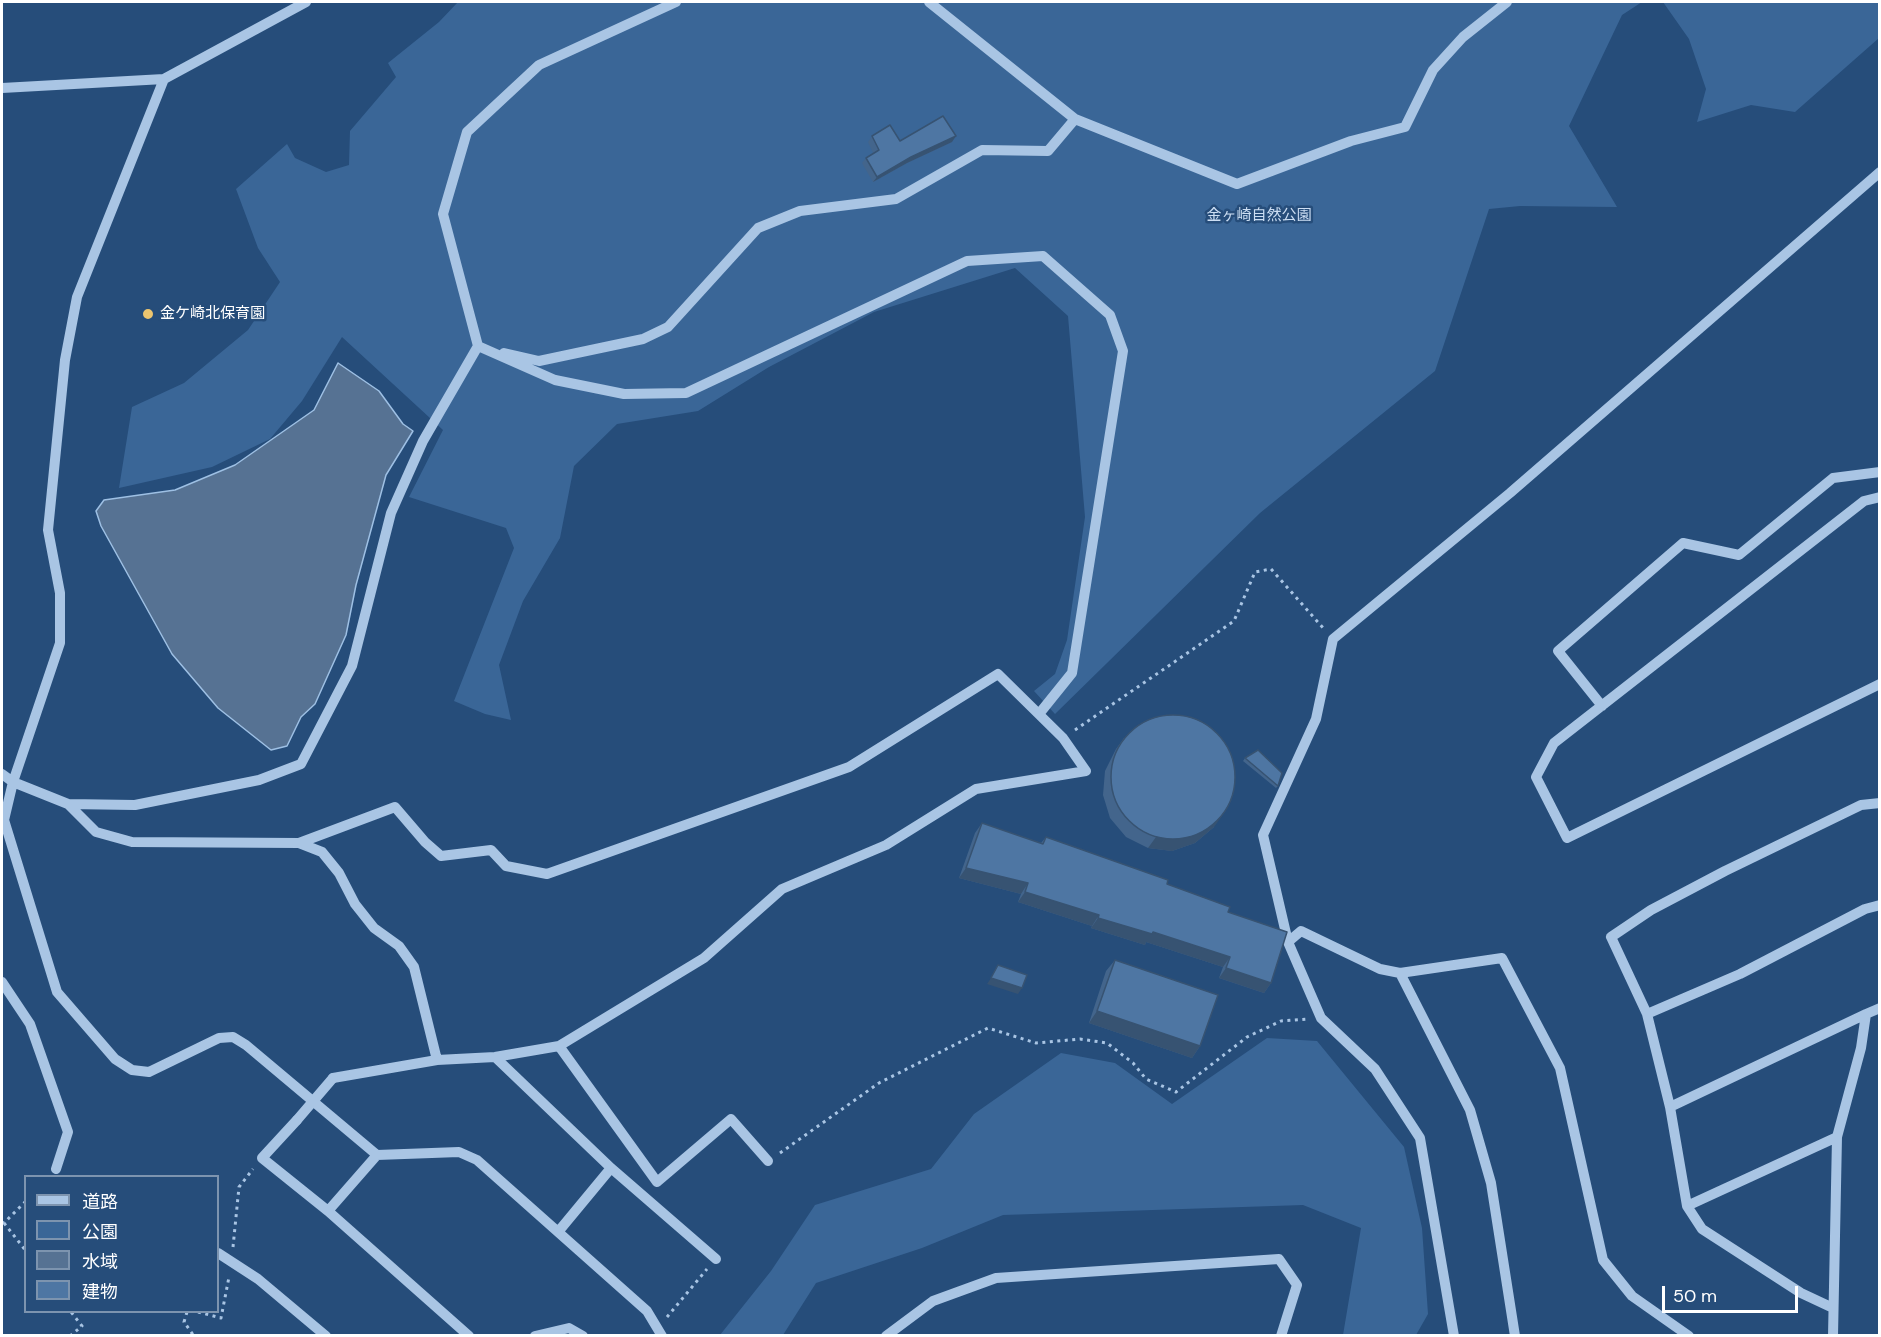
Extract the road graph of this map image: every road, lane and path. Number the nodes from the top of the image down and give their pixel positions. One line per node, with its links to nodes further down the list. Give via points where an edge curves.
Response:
1 (306, 2): 5 (street)
2 (676, 2): 9 (street, via 539,65 467,132 443,214)
3 (929, 2): 7 (street)
4 (1507, 2): 7 (street, via 1463,37 1433,70 1404,127 1351,141 1237,184)
5 (164, 79): 6 (street); 18 (street, via 77,297 65,360 48,530 60,593 60,643)
6 (2, 88)
7 (1075, 119): 9 (street, via 1048,151 982,150 896,199 800,211 758,228 668,327 643,339 539,361)
8 (1880, 172): 12 (street, via 1509,493)
9 (478, 346): 15 (street, via 555,380 624,394 686,393 967,261 1043,256 1110,315 1124,351 1072,673); 20 (street, via 423,441 391,513 352,666 301,764 260,780 135,805)
10 (1880, 472): 14 (street, via 1833,478 1739,555 1683,543 1558,651)
11 (1880, 497): 14 (street, via 1864,501)
12 (1333, 639): 16 (path, via 1271,569 1255,572 1234,621); 24 (street, via 1316,719 1263,835)
13 (1880, 684): 14 (street, via 1567,838 1536,777 1554,743)
14 (1602, 706)
15 (1039, 714): 16 (street); 22 (street, via 998,674 849,767 547,874 506,866 491,850 441,856 395,807)
16 (1063, 738): 31 (street, via 1086,771 976,789 886,845 782,890 704,958)
17 (2, 774): 18 (street)
18 (13, 782): 20 (street); 21 (street)
19 (1880, 803): 28 (street, via 1861,805 1725,871 1651,910 1611,937)
20 (68, 804): 22 (street, via 96,832 132,842)
21 (3, 820): 36 (street, via 57,992 115,1059 132,1070 149,1072 219,1038 233,1037)
22 (299, 843): 33 (street, via 322,852 374,928 399,946 414,967)
23 (1880, 905): 28 (street, via 1865,909 1740,974)
24 (1288, 942): 25 (street, via 1301,931 1380,969); 30 (street)
25 (1400, 973): 64 (street, via 1470,1110 1491,1183); 65 (street, via 1502,958 1560,1068 1603,1260 1632,1296)
26 (2, 982): 40 (street, via 30,1024 68,1132)
27 (1880, 1008): 29 (street)
28 (1647, 1014): 34 (street)
29 (1866, 1014): 34 (street); 35 (street)
30 (1321, 1018): 38 (path, via 1281,1021 1247,1037 1176,1092 1146,1079 1107,1043 1080,1039 1036,1043 988,1028 879,1083); 63 (street, via 1375,1069 1420,1138)
31 (559, 1046): 32 (street); 38 (street, via 657,1182 731,1119)
32 (495, 1057): 33 (street); 39 (street)
33 (437, 1060): 37 (street, bridge, via 333,1078)
34 (1670, 1107): 42 (street)
35 (1837, 1137): 42 (street); 50 (street)
36 (378, 1155): 43 (street); 45 (street, via 459,1152 477,1160)
37 (262, 1158): 43 (street); 49 (path, via 239,1187)
38 (768, 1161)
39 (611, 1168): 45 (street); 48 (street)
40 (56, 1169)
41 (24, 1203): 44 (path)
42 (1688, 1206): 50 (street, via 1702,1229 1801,1293)
43 (328, 1211): 58 (street)
44 (3, 1222): 46 (path)
45 (558, 1232): 54 (street, via 647,1311)
46 (24, 1248)
47 (219, 1254): 49 (street)
48 (716, 1259): 54 (path)
49 (231, 1263): 53 (path, via 221,1318); 57 (street, via 258,1279)
50 (1833, 1308): 66 (street)
51 (72, 1313): 55 (path, via 82,1326)
52 (186, 1313): 56 (path, via 184,1322)
53 (205, 1313)
54 (660, 1331)
55 (70, 1335)
56 (194, 1335)
57 (326, 1335)
58 (469, 1335)
59 (536, 1335): 60 (street, via 569,1328)
60 (583, 1335)
61 (886, 1335): 62 (street, via 933,1301 996,1278 1279,1259 1297,1285)
62 (1281, 1335)
63 (1454, 1335)
64 (1515, 1335)
65 (1689, 1335)
66 (1833, 1335)

